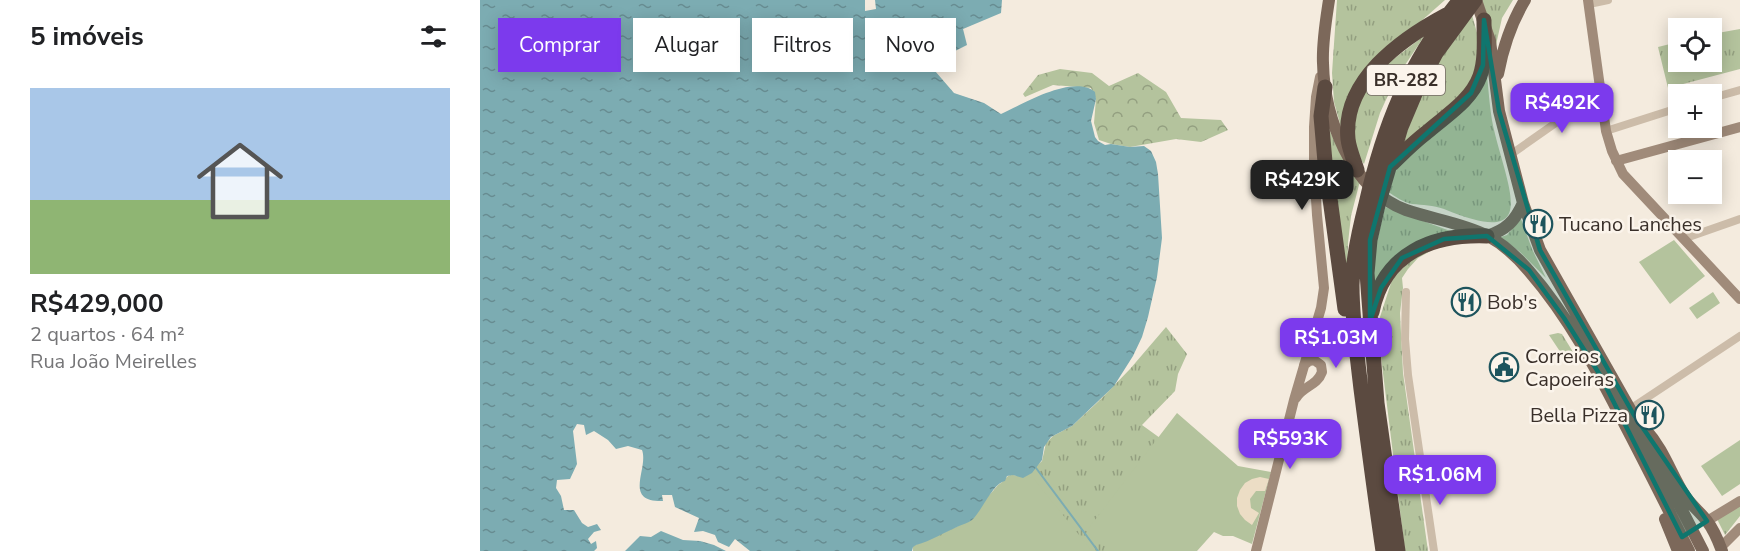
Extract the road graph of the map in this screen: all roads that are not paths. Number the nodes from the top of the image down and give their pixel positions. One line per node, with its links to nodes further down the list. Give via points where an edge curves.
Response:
1 (1329, 0): 8 (main road)
2 (1475, 0): 6 (highway, BR-282); 7 (main road)
3 (1525, 0): 9 (main road, via 1507,38)
4 (1608, 0): 5 (street)
5 (1589, 2): 12 (main road)
6 (1455, 10): 19 (highway, BR-282); 20 (highway, via 1421,28 1361,84 1351,105 1348,124 1348,140)
7 (1484, 20): 9 (main road); 19 (highway, via 1483,65 1471,93)
8 (1323, 62): 10 (main road); 30 (main road, via 1314,128 1324,288)
9 (1496, 84): 17 (main road)
10 (1325, 87): 20 (main road, via 1339,138); 31 (highway, via 1321,116 1325,162 1350,345)
11 (1740, 90): 13 (street)
12 (1600, 92): 16 (main road); 17 (street)
13 (1722, 95)
14 (1668, 111): 16 (street)
15 (1740, 127): 18 (main road)
16 (1606, 131): 18 (main road)
17 (1510, 155): 21 (main road)
18 (1616, 161): 25 (main road, via 1623,174)
19 (1383, 163): 22 (highway, BR-282)
20 (1357, 170): 24 (main road, via 1371,189 1391,204)
21 (1523, 203): 24 (main road, via 1510,225); 33 (main road, via 1546,262)
22 (1372, 204): 28 (highway, BR-282, via 1367,273); 31 (highway, BR-282, via 1357,242 1352,283 1353,330)
23 (1740, 219): 25 (street)
24 (1487, 236): 28 (highway, via 1434,242 1402,258 1381,288); 33 (main road, via 1522,263)
25 (1683, 239): 27 (main road)
26 (1406, 292): 43 (street, via 1408,375)
27 (1740, 299)
28 (1370, 321): 42 (highway, BR-282)
29 (1740, 336): 33 (street)
30 (1304, 365): 32 (main road); 32 (main road, via 1312,360 1317,362 1322,367 1321,375)
31 (1361, 385): 41 (highway, BR-282)
32 (1294, 400): 40 (main road)
33 (1628, 413): 34 (main road); 36 (main road, via 1658,444 1687,498); 38 (main road, via 1634,452)
34 (1643, 447): 44 (main road); 45 (main road)
35 (1740, 501): 36 (main road)
36 (1707, 521): 38 (main road); 39 (main road)
37 (1740, 528): 39 (main road)
38 (1673, 548)
39 (1719, 550)
40 (1256, 551)
41 (1383, 551)
42 (1398, 551)
43 (1434, 551)
44 (1689, 551)
45 (1703, 551)

